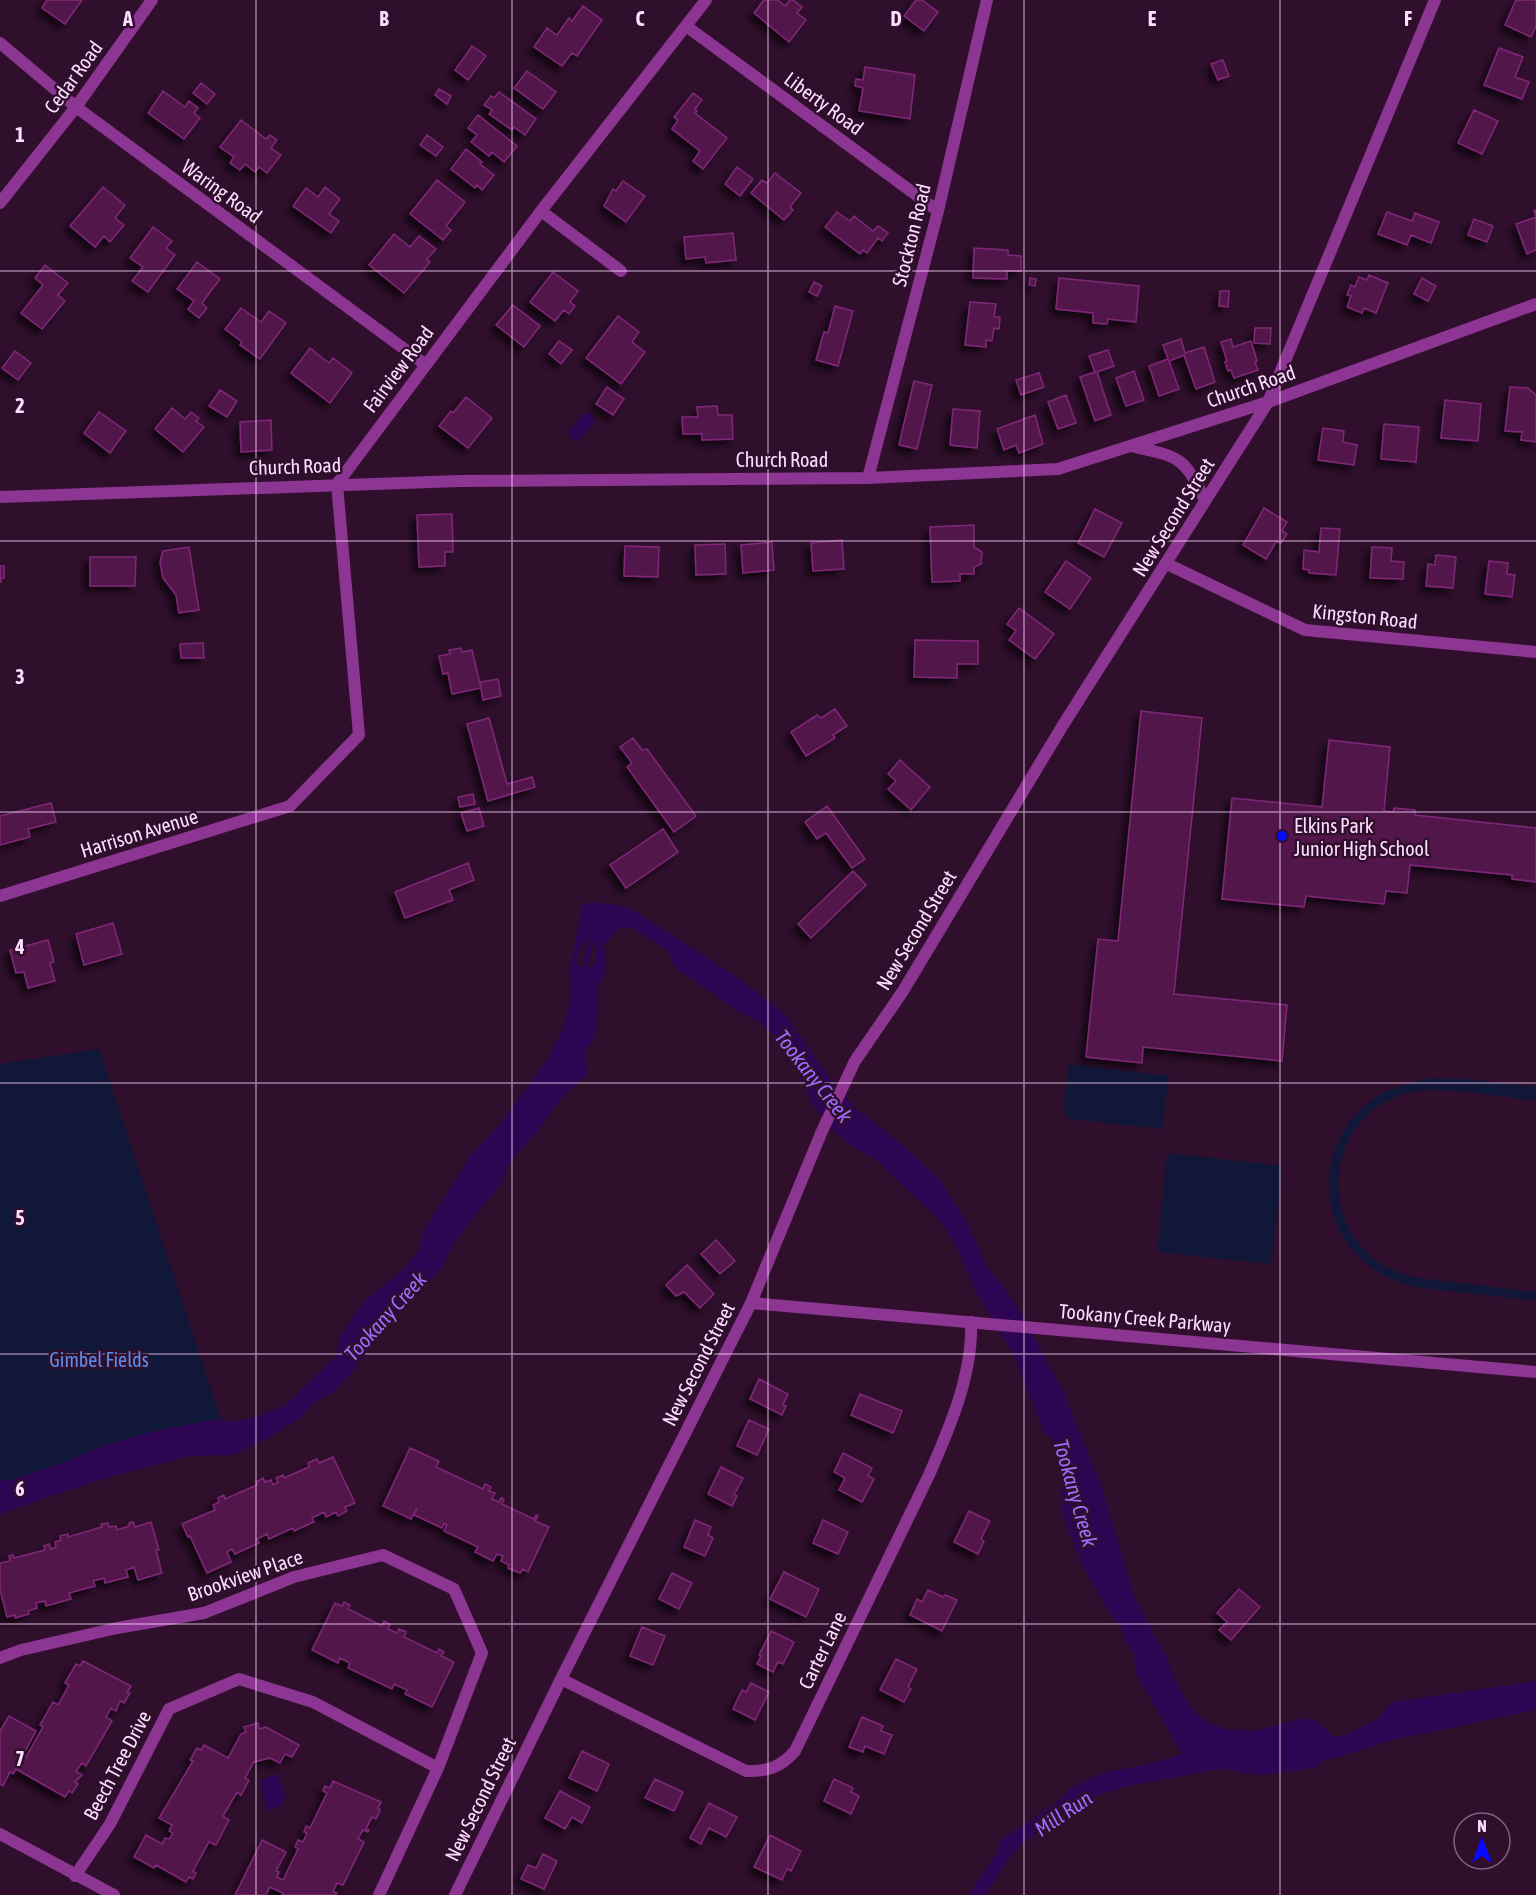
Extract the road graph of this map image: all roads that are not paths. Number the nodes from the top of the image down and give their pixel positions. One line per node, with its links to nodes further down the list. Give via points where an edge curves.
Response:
1 (152, 0): 7 (street, Cedar Road)
2 (706, 0): 5 (street, Fairview Road)
3 (987, 0): 10 (street, Stockton Road)
4 (1436, 0): 14 (street, New Second Street)
5 (686, 26): 9 (street, Fairview Road); 10 (street, Liberty Road)
6 (0, 43): 7 (street, Waring Road)
7 (76, 107): 8 (street, Cedar Road); 13 (street, Waring Road)
8 (0, 203)
9 (541, 211): 11 (street); 13 (street, Fairview Road)
10 (938, 211): 16 (street, Stockton Road)
11 (621, 271)
12 (1536, 304): 14 (street, Church Road)
13 (426, 365): 17 (street, Fairview Road)
14 (1268, 402): 15 (street, Church Road); 19 (street, New Second Street)
15 (1132, 446): 16 (street, Church Road, via 1058,469); 19 (street, via 1171,455 1183,463)
16 (868, 478): 17 (street, Church Road)
17 (337, 484): 18 (street, Church Road); 22 (street, Harrison Avenue, via 359,735 290,806)
18 (0, 497)
19 (1205, 500): 20 (street, New Second Street)
20 (1167, 564): 21 (street, Kingston Road, via 1305,630); 23 (street, New Second Street, via 1063,725 903,991 855,1061)
21 (1536, 652)
22 (0, 896)
23 (751, 1303): 24 (street, Tookany Creek Parkway); 27 (street, New Second Street)
24 (971, 1322): 25 (street, Tookany Creek Parkway); 27 (street, Carter Lane, via 968,1360 948,1430 929,1475 795,1750 780,1766 746,1771)
25 (1536, 1372)
26 (0, 1658): 28 (street, Brookview Place, via 117,1628 204,1613 294,1576 383,1555 454,1589 482,1653)
27 (561, 1678): 33 (street, New Second Street)
28 (438, 1768): 30 (street, Beech Tree Drive, via 313,1702 239,1678 168,1709 110,1824); 32 (street, Brookview Place)
29 (0, 1834): 30 (street)
30 (75, 1876): 31 (street)
31 (114, 1895)
32 (379, 1895)
33 (455, 1895)

